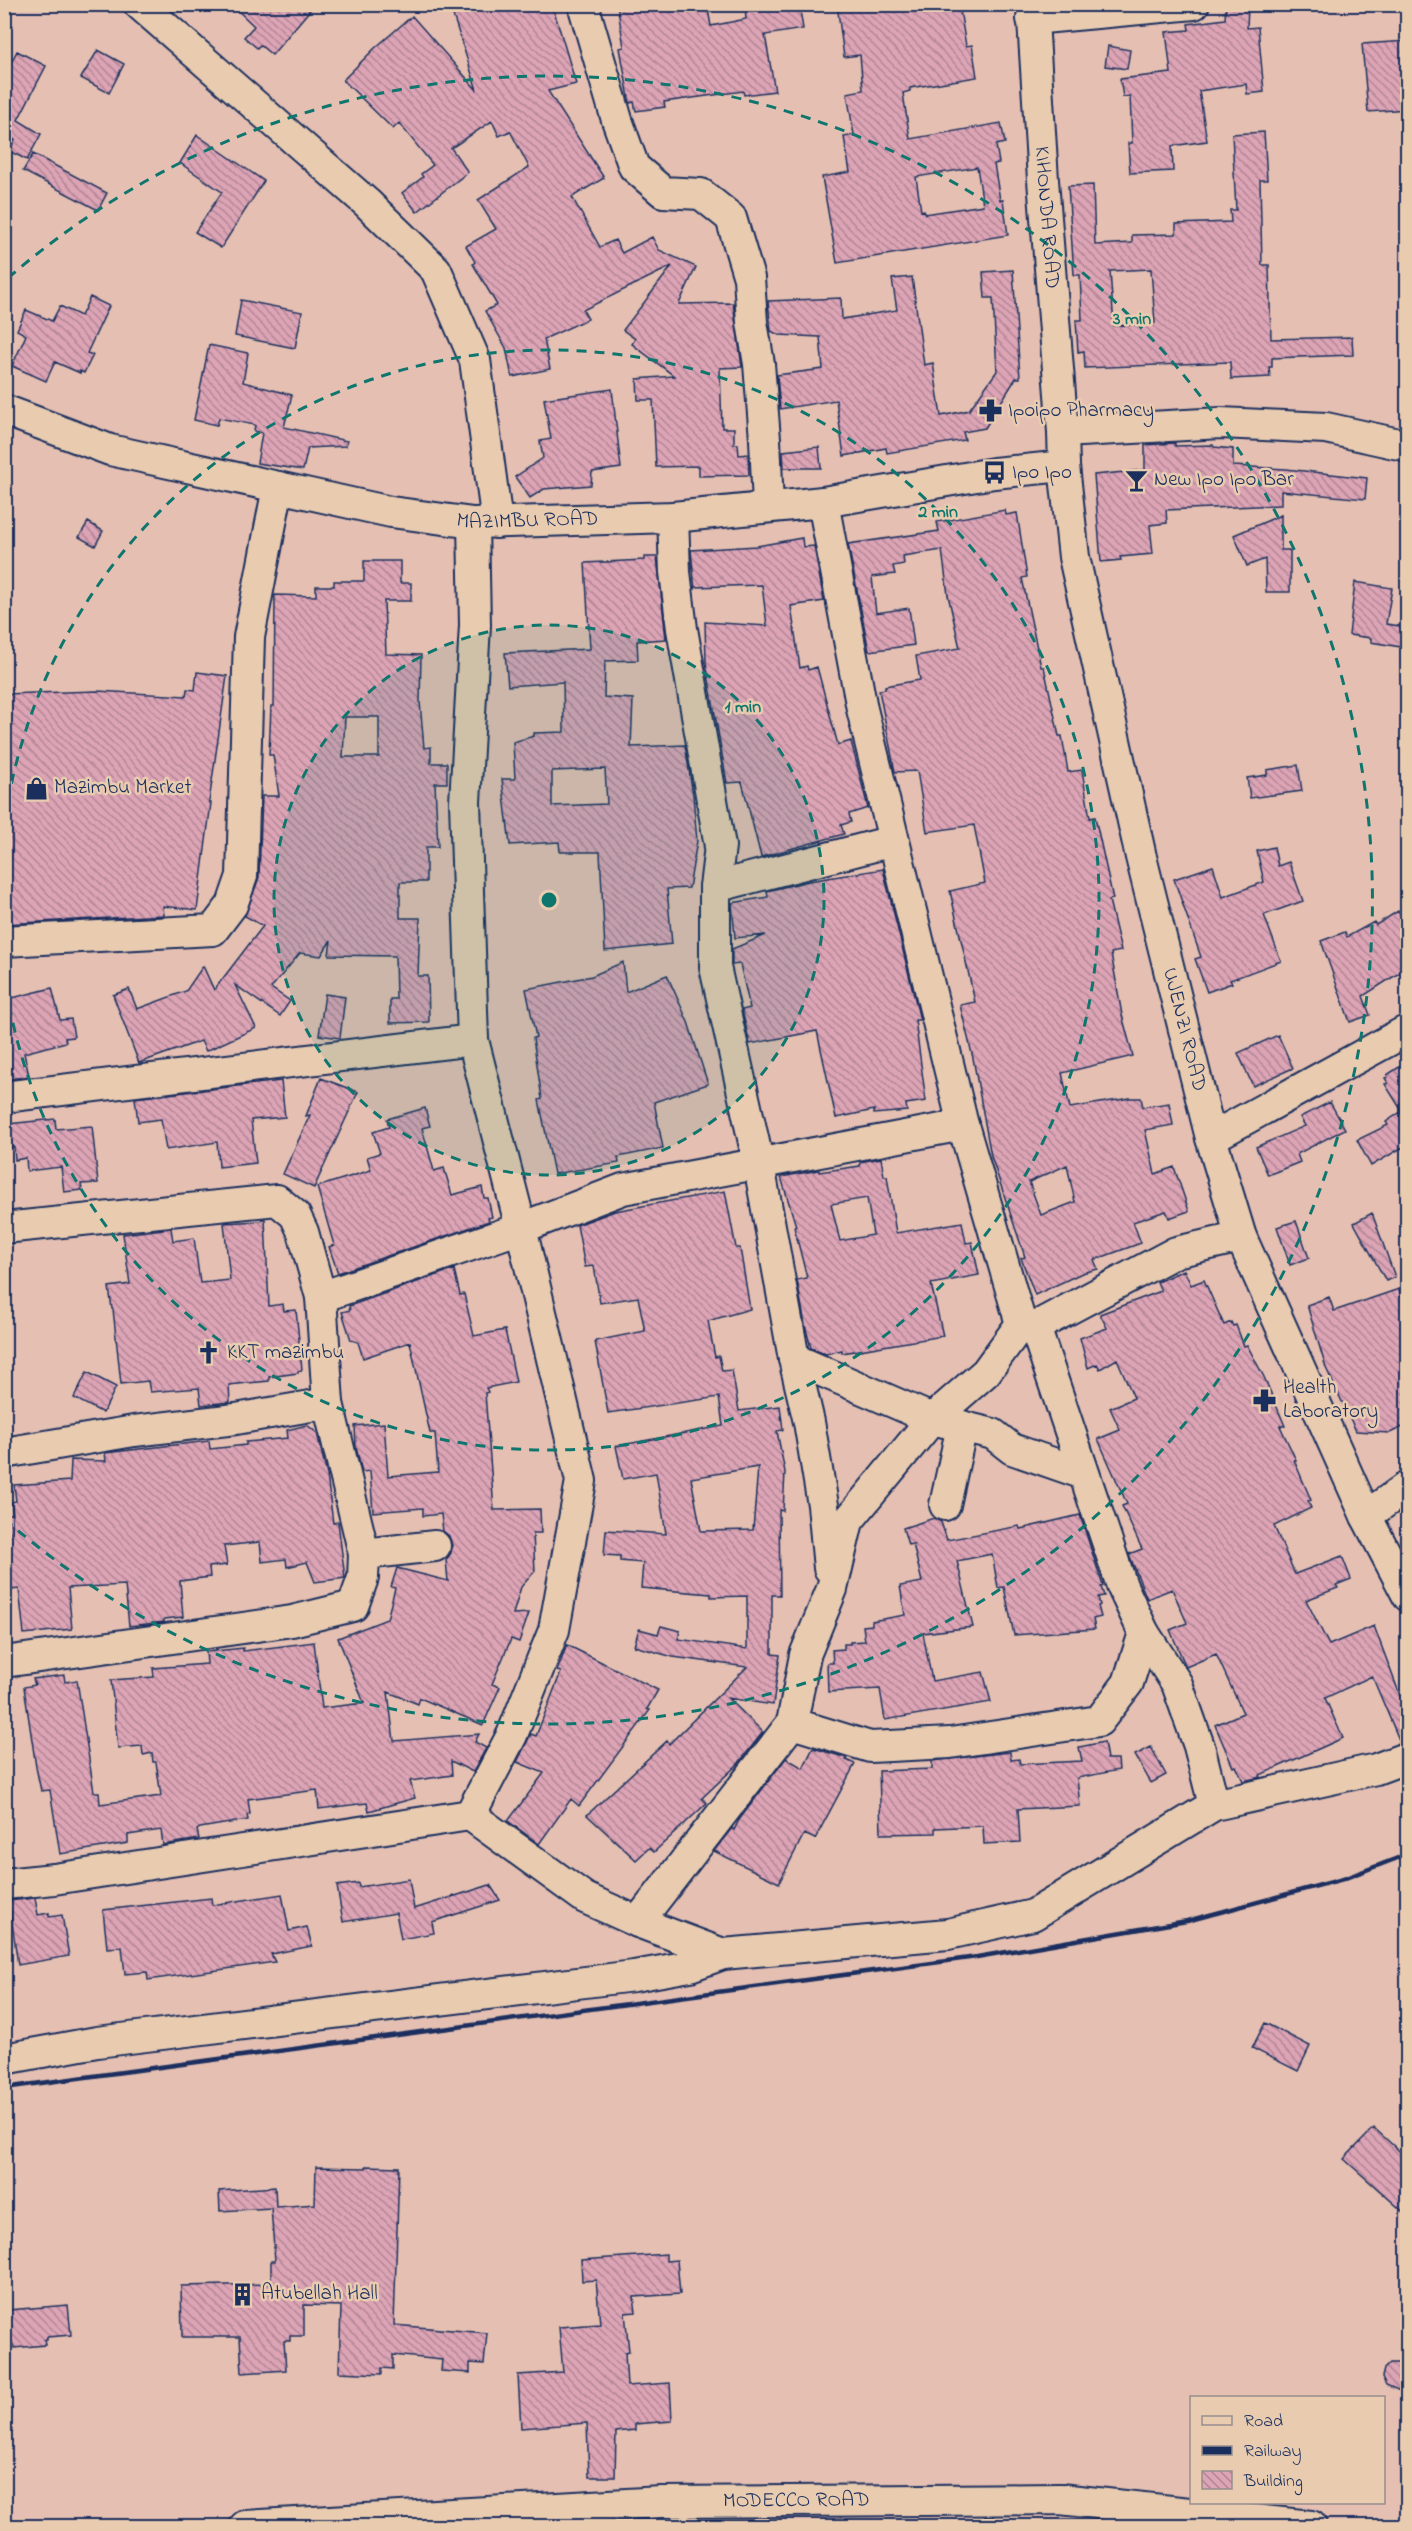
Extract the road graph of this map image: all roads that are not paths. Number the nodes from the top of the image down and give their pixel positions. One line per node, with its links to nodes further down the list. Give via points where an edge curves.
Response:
1 (139, 4): 13 (street, via 367,203 436,270 475,360)
2 (583, 4): 11 (street, via 634,167 663,192 700,194 730,218 750,278)
3 (1194, 4): 4 (street)
4 (1032, 12): 6 (street, KIHONDA ROAD)
5 (4, 410): 9 (street, MAZIMBU ROAD, via 110,450)
6 (1063, 432): 7 (street, via 1221,423 1326,428); 8 (street, UJENZI ROAD)
7 (1407, 446)
8 (1064, 466): 10 (street, MAZIMBU ROAD); 21 (street, UJENZI ROAD, via 1074,557 1141,857)
9 (278, 487): 13 (street, MAZIMBU ROAD, via 391,512); 16 (street, via 249,637 242,876 232,905 213,930)
10 (823, 502): 11 (street, MAZIMBU ROAD); 14 (street, via 862,709)
11 (768, 506): 12 (street, MAZIMBU ROAD)
12 (673, 517): 13 (street, MAZIMBU ROAD); 15 (street, via 682,629 720,846)
13 (485, 523): 18 (street, via 465,802)
14 (893, 841): 15 (street); 20 (street)
15 (715, 886): 22 (street, via 715,967)
16 (4, 941)
17 (1407, 1030): 21 (street)
18 (473, 1040): 19 (street); 24 (street)
19 (4, 1097)
20 (963, 1125): 22 (street); 27 (street)
21 (1211, 1138): 25 (street, UJENZI ROAD)
22 (759, 1165): 24 (street, via 623,1189); 28 (street)
23 (4, 1228): 26 (street, via 277,1200 299,1223)
24 (521, 1228): 26 (street); 46 (street, via 581,1481 554,1630 512,1735)
25 (1241, 1237): 27 (street, via 1176,1252); 36 (street, UJENZI ROAD)
26 (321, 1297): 29 (street)
27 (1028, 1325): 30 (street, via 986,1372); 33 (street)
28 (794, 1359): 30 (street); 39 (street, via 816,1464)
29 (328, 1403): 32 (street); 38 (street)
30 (932, 1419): 31 (street); 39 (street, via 848,1521)
31 (962, 1426): 33 (street, via 993,1434 1012,1449); 35 (street)
32 (4, 1453)
33 (1084, 1474): 41 (street, via 1122,1586)
34 (1407, 1486): 36 (street)
35 (945, 1505)
36 (1366, 1516): 40 (street, UJENZI ROAD)
37 (435, 1546): 38 (street)
38 (364, 1554): 42 (street, via 363,1578 353,1606 292,1621)
39 (831, 1589): 43 (street, via 805,1655)
40 (1407, 1596)
41 (1144, 1633): 43 (street, via 1128,1683 1099,1721 950,1743 870,1747); 45 (street, via 1177,1684)
42 (4, 1662)
43 (792, 1723): 48 (street)
44 (1407, 1757): 45 (street, via 1376,1768)
45 (1214, 1805): 49 (street, via 1033,1915 948,1934)
46 (470, 1815): 47 (street); 48 (street, via 585,1899)
47 (4, 1884)
48 (638, 1922): 49 (street)
49 (723, 1954): 50 (street, via 690,1966 634,1976 97,2042)
50 (4, 2059)
51 (1198, 2520): 52 (street, MODECCO ROAD, via 1060,2499 661,2502); 54 (street, MODECCO ROAD)
52 (412, 2521): 53 (street, MODECCO ROAD)
53 (245, 2526)
54 (1311, 2526)

